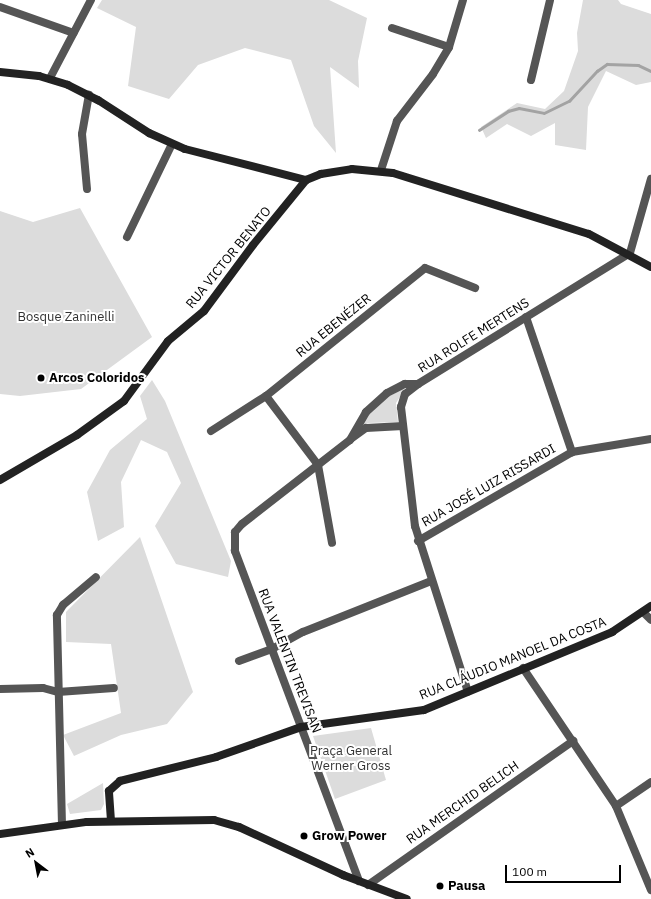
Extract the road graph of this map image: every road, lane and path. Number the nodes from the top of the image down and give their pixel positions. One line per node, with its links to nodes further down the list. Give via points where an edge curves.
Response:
1 (91, 0): 6 (street)
2 (462, 0): 7 (street)
3 (550, 0): 10 (street)
4 (0, 7): 6 (street)
5 (392, 28): 7 (street)
6 (74, 33): 9 (street)
7 (449, 48): 13 (street, via 433,74 397,121)
8 (0, 72): 9 (street)
9 (50, 78): 11 (street)
10 (531, 80)
11 (89, 95): 12 (street); 16 (street, via 82,134)
12 (172, 144): 15 (street); 17 (street)
13 (381, 170): 15 (street, via 352,169 321,174); 18 (street, via 579,230)
14 (651, 179): 18 (street)
15 (306, 180): 30 (street, RUA VICTOR BENATO, via 204,311 168,341 124,400 77,435)
16 (86, 189)
17 (127, 237)
18 (630, 254): 19 (street); 21 (street, RUA ROLFE MERTENS)
19 (651, 266)
20 (475, 288): 23 (street, RUA EBENÉZER, via 425,268)
21 (526, 317): 22 (street, RUA ROLFE MERTENS); 28 (street)
22 (418, 384): 24 (street, via 408,391 403,399); 27 (street, RUA ROLFE MERTENS, via 401,385 380,398 366,412)
23 (266, 396): 25 (street, RUA EBENÉZER); 29 (street)
24 (403, 426): 27 (street, via 366,428); 32 (street)
25 (211, 431)
26 (651, 439): 28 (street)
27 (350, 440): 29 (street, RUA ROLFE MERTENS)
28 (572, 452): 32 (street, RUA JOSÉ LUIZ RISSARDI)
29 (318, 465): 31 (street, RUA ROLFE MERTENS, via 242,524); 33 (street)
30 (0, 480)
31 (233, 537): 39 (street, RUA VALENTIN TREVISAN, via 234,551)
32 (418, 541): 35 (street)
33 (332, 543)
34 (96, 577): 44 (street, via 63,605 57,615)
35 (431, 581): 39 (street, via 303,632); 45 (street)
36 (651, 606): 37 (street, RUA CLÁUDIO MANOEL DA COSTA)
37 (643, 612): 38 (street); 41 (street, RUA CLÁUDIO MANOEL DA COSTA, via 612,632)
38 (651, 620)
39 (272, 650): 40 (street); 46 (street, RUA VALENTIN TREVISAN)
40 (239, 661)
41 (523, 668): 45 (street, RUA CLÁUDIO MANOEL DA COSTA); 47 (street)
42 (0, 688): 44 (street, via 43,688)
43 (114, 688): 44 (street)
44 (58, 692): 51 (street)
45 (468, 692): 46 (street, RUA CLÁUDIO MANOEL DA COSTA, via 416,712)
46 (301, 726): 50 (street, RUA CLÁUDIO MANOEL DA COSTA, via 216,757 120,781 109,791); 53 (street, RUA VALENTIN TREVISAN)
47 (573, 741): 49 (street); 54 (street, RUA MERCHID BELICH)
48 (651, 782): 49 (street)
49 (616, 806): 55 (street)
50 (112, 821): 51 (street); 53 (street, via 201,819 226,822)
51 (62, 825): 52 (street)
52 (0, 834)
53 (359, 882): 54 (street)
54 (368, 885): 56 (street)
55 (651, 890)
56 (406, 899)

